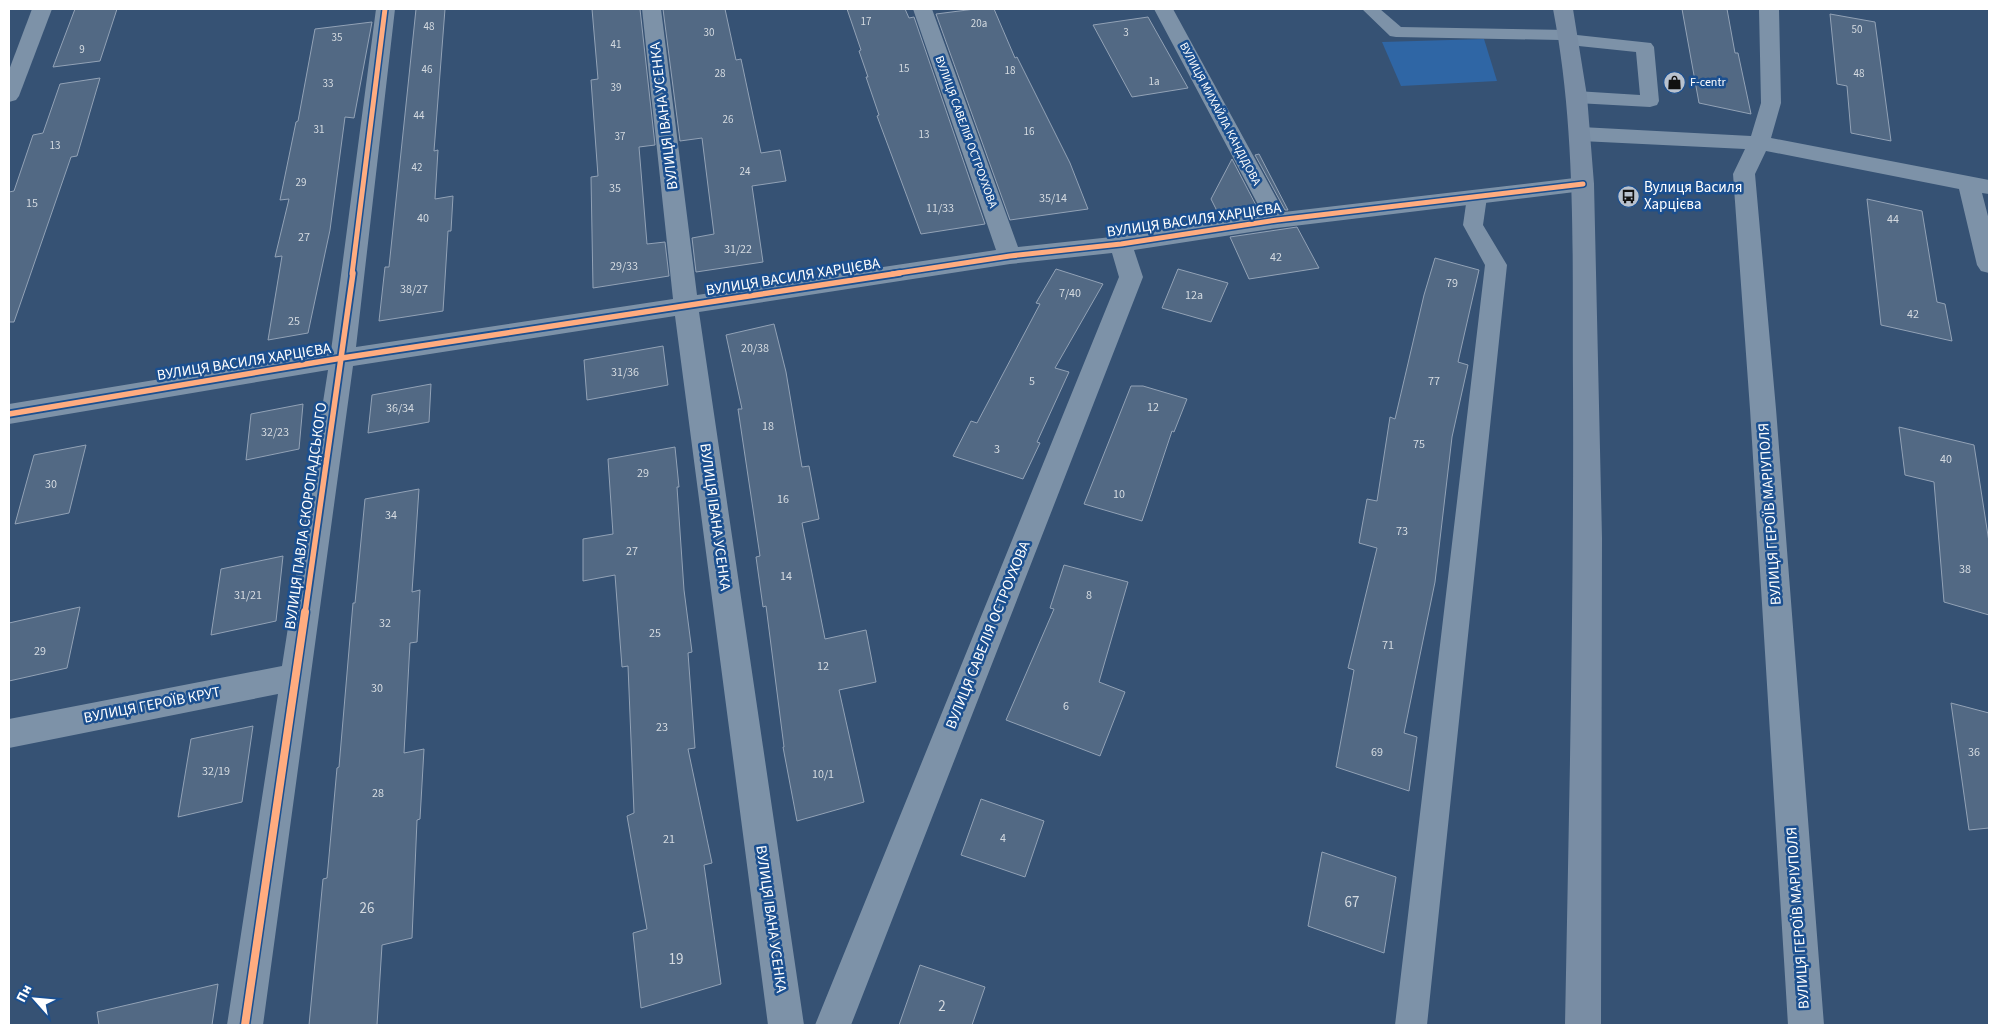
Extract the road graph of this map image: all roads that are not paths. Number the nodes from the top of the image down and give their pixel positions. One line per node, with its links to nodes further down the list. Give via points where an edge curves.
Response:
1 (42, 9): 10 (street)
2 (385, 9): 22 (street, ВУЛИЦЯ ПАВЛА СКОРОПАДСЬКОГО)
3 (651, 9): 21 (street, ВУЛИЦЯ ІВАНА УСЕНКА)
4 (922, 9): 19 (street, ВУЛИЦЯ САВЕЛІЯ ОСТРОУХОВА)
5 (1163, 9): 17 (street, ВУЛИЦЯ МИХАЙЛА КАНДІДОВА)
6 (1370, 9): 9 (lane, via 1396,32)
7 (1563, 9): 9 (main road)
8 (1769, 9): 13 (street, ВУЛИЦЯ ГЕРОЇВ МАРІУПОЛЯ, via 1771,103)
9 (1569, 37): 11 (main road); 11 (lane, via 1645,47 1650,100)
10 (9, 96)
11 (1576, 97): 12 (main road)
12 (1580, 134): 13 (street); 14 (main road)
13 (1759, 142): 15 (street); 31 (street, ВУЛИЦЯ ГЕРОЇВ МАРІУПОЛЯ, via 1744,174)
14 (1583, 184): 16 (street, ВУЛИЦЯ ВАСИЛЯ ХАРЦІЄВА); 30 (main road, via 1588,538)
15 (1979, 185): 20 (street)
16 (1477, 196): 17 (street, ВУЛИЦЯ ВАСИЛЯ ХАРЦІЄВА); 29 (lane, via 1473,225 1496,265)
17 (1277, 220): 18 (street, ВУЛИЦЯ ВАСИЛЯ ХАРЦІЄВА)
18 (1121, 244): 19 (street, ВУЛИЦЯ ВАСИЛЯ ХАРЦІЄВА); 28 (street, ВУЛИЦЯ САВЕЛІЯ ОСТРОУХОВА, via 1131,277)
19 (1010, 256): 21 (street, ВУЛИЦЯ ВАСИЛЯ ХАРЦІЄВА)
20 (1989, 265)
21 (686, 307): 22 (street, ВУЛИЦЯ ВАСИЛЯ ХАРЦІЄВА); 27 (street, ВУЛИЦЯ ІВАНА УСЕНКА)
22 (342, 358): 23 (street, ВУЛИЦЯ ВАСИЛЯ ХАРЦІЄВА); 24 (street, ВУЛИЦЯ ПАВЛА СКОРОПАДСЬКОГО)
23 (9, 414)
24 (295, 677): 25 (street, ВУЛИЦЯ ГЕРОЇВ КРУТ); 26 (street, ВУЛИЦЯ ПАВЛА СКОРОПАДСЬКОГО)
25 (9, 733)
26 (246, 1025)
27 (786, 1025)
28 (833, 1025)
29 (1411, 1025)
30 (1583, 1025)
31 (1806, 1025)

